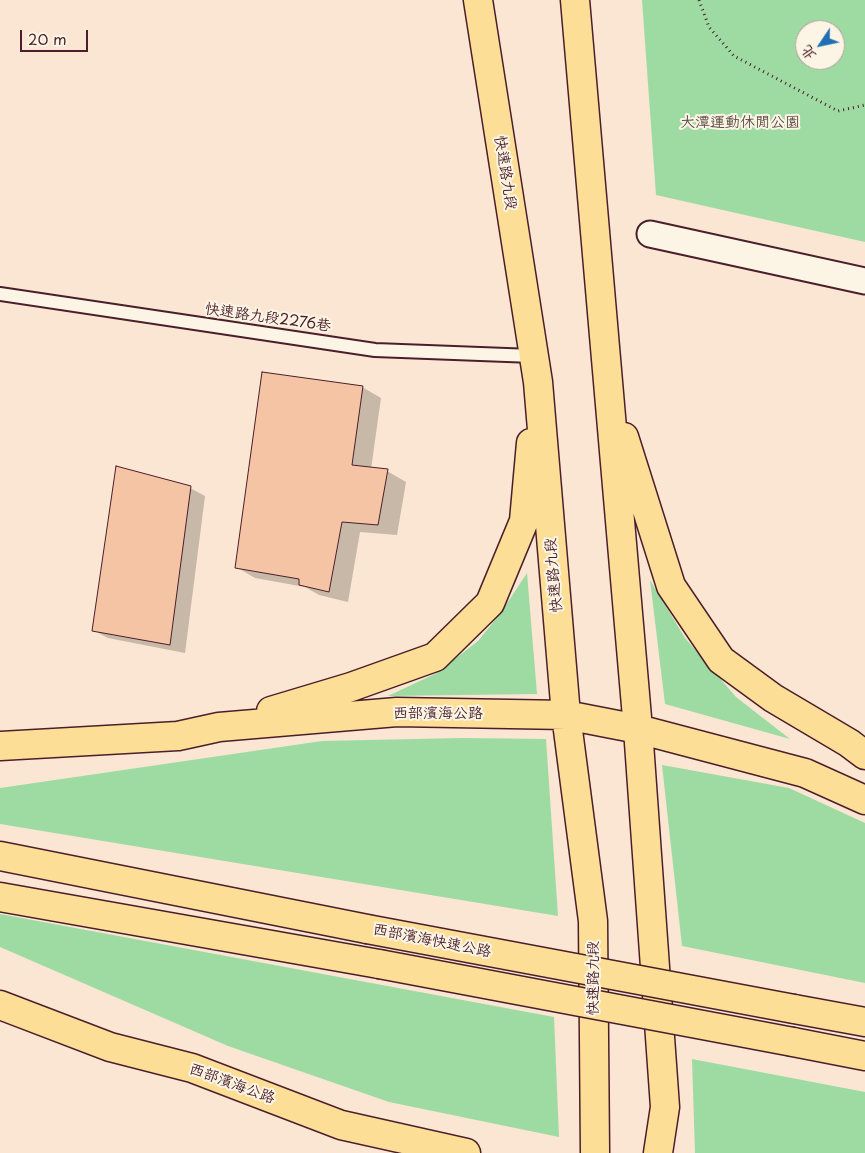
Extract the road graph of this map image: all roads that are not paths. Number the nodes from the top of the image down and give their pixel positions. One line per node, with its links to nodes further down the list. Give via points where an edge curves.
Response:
1 (478, 0): 6 (main road, 快速路九段)
2 (575, 0): 7 (main road)
3 (650, 234): 4 (street)
4 (865, 281)
5 (0, 294): 6 (lane, 快速路九段2276巷, via 375,350)
6 (536, 369): 8 (main road, 快速路九段); 9 (main road, via 524,521 490,603 434,658)
7 (609, 387): 10 (main road); 12 (main road, via 671,586 721,660 773,698)
8 (566, 715): 9 (main road, 西部濱海公路, via 398,712); 10 (main road, 西部濱海公路); 22 (main road, 快速路九段, via 594,921)
9 (219, 727): 11 (main road, 西部濱海公路, via 178,736)
10 (638, 729): 13 (main road, 西部濱海公路, via 805,772); 23 (main road, via 665,1107)
11 (0, 746)
12 (865, 755)
13 (865, 800)
14 (0, 856): 17 (main road, 西部濱海快速公路, bridge, via 367,929)
15 (0, 897): 18 (main road, bridge, via 379,964)
16 (0, 1005): 19 (main road, 西部濱海公路, via 110,1047 192,1068)
17 (865, 1022)
18 (865, 1056)
19 (341, 1125): 20 (main road); 21 (main road, 西部濱海公路)
20 (393, 1153)
21 (466, 1153)
22 (595, 1153)
23 (658, 1153)

